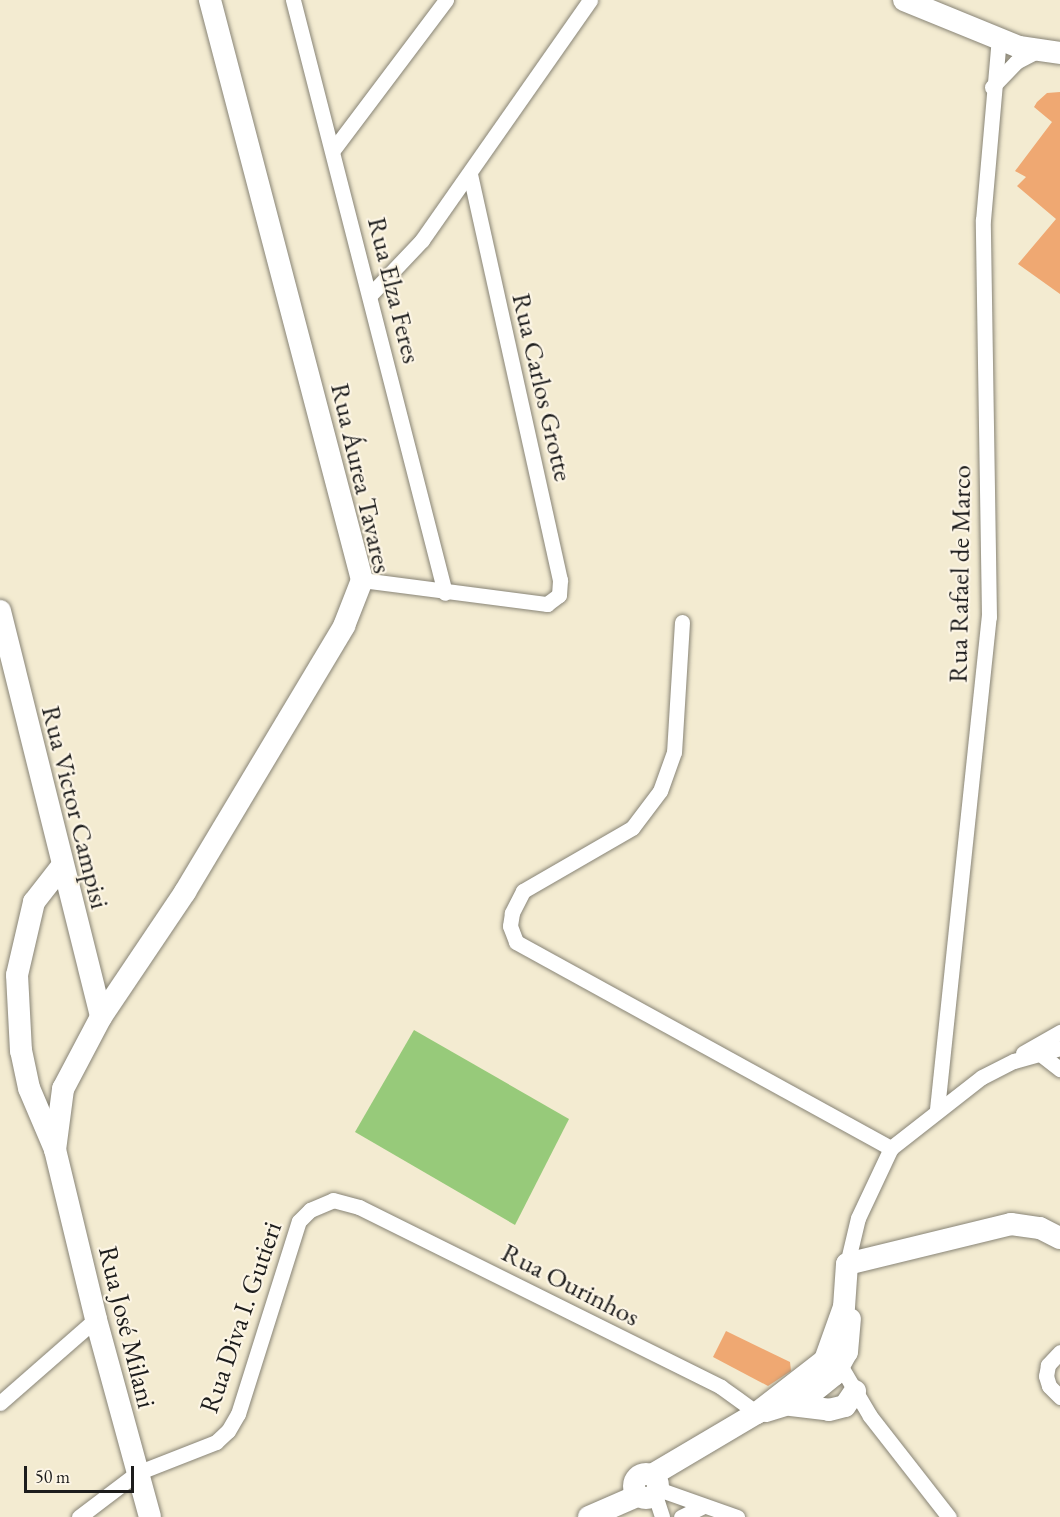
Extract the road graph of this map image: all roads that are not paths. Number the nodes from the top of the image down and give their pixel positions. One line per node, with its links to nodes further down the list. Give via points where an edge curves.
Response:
1 (210, 0): 12 (street, Rua Áurea Tavares)
2 (446, 0): 9 (street)
3 (590, 0): 10 (street)
4 (904, 0): 6 (street)
5 (298, 4): 9 (street, Rua Elza Feres)
6 (999, 38): 7 (street); 8 (street, Rua Rafael de Marco)
7 (1050, 52): 8 (street, via 1016,62)
8 (993, 87): 22 (street, Rua Rafael de Marco, via 983,220 989,617)
9 (333, 150): 11 (street, Rua Elza Feres)
10 (470, 175): 11 (street, via 422,240); 13 (street, Rua Carlos Grotte, via 560,580 559,595 547,604)
11 (370, 295): 13 (street, Rua Elza Feres)
12 (362, 580): 13 (street); 17 (street, Rua Áurea Tavares, via 344,626 233,813)
13 (445, 593)
14 (0, 611): 16 (street, Rua Victor Campisi)
15 (682, 622): 23 (street, via 674,752 660,791 632,828 524,891 512,913 510,926 516,942)
16 (62, 866): 17 (street, Rua Victor Campisi); 24 (street, Rua José Milani, via 34,902 17,975 21,1051 29,1088)
17 (101, 1017): 24 (street, Rua José Milani, via 63,1089)
18 (1060, 1032): 20 (street)
19 (1060, 1048): 20 (street)
20 (1035, 1050): 21 (street); 22 (street, via 982,1077)
21 (1060, 1069)
22 (937, 1109): 23 (street)
23 (891, 1148): 27 (street, via 858,1218)
24 (56, 1150): 29 (street, Rua José Milani)
25 (359, 1207): 36 (street, Rua Ourinhos, via 722,1388); 37 (street, Rua Diva I. Gutieri, via 333,1200 310,1210 299,1221 238,1414 228,1431 216,1442)
26 (1060, 1238): 27 (street, via 1040,1228 1011,1224)
27 (847, 1264): 28 (street)
28 (844, 1307): 31 (street, via 850,1338); 33 (street, via 825,1360)
29 (96, 1319): 35 (street); 37 (street, Rua José Milani)
30 (1060, 1352): 34 (street, via 1048,1365 1046,1376 1049,1386)
31 (840, 1365): 32 (street); 33 (street, via 829,1368)
32 (855, 1391): 33 (street, via 845,1406 829,1410); 45 (street)
33 (791, 1397): 36 (street)
34 (1060, 1397)
35 (0, 1403)
36 (757, 1413): 38 (street)
37 (137, 1473): 40 (street, Rua Diva I. Gutieri); 41 (street, Rua José Milani)
38 (652, 1492): 39 (street); 42 (street, via 611,1505)
39 (704, 1506): 43 (street); 44 (street)
40 (79, 1517)
41 (150, 1517)
42 (589, 1517)
43 (681, 1517)
44 (736, 1517)
45 (949, 1517)

